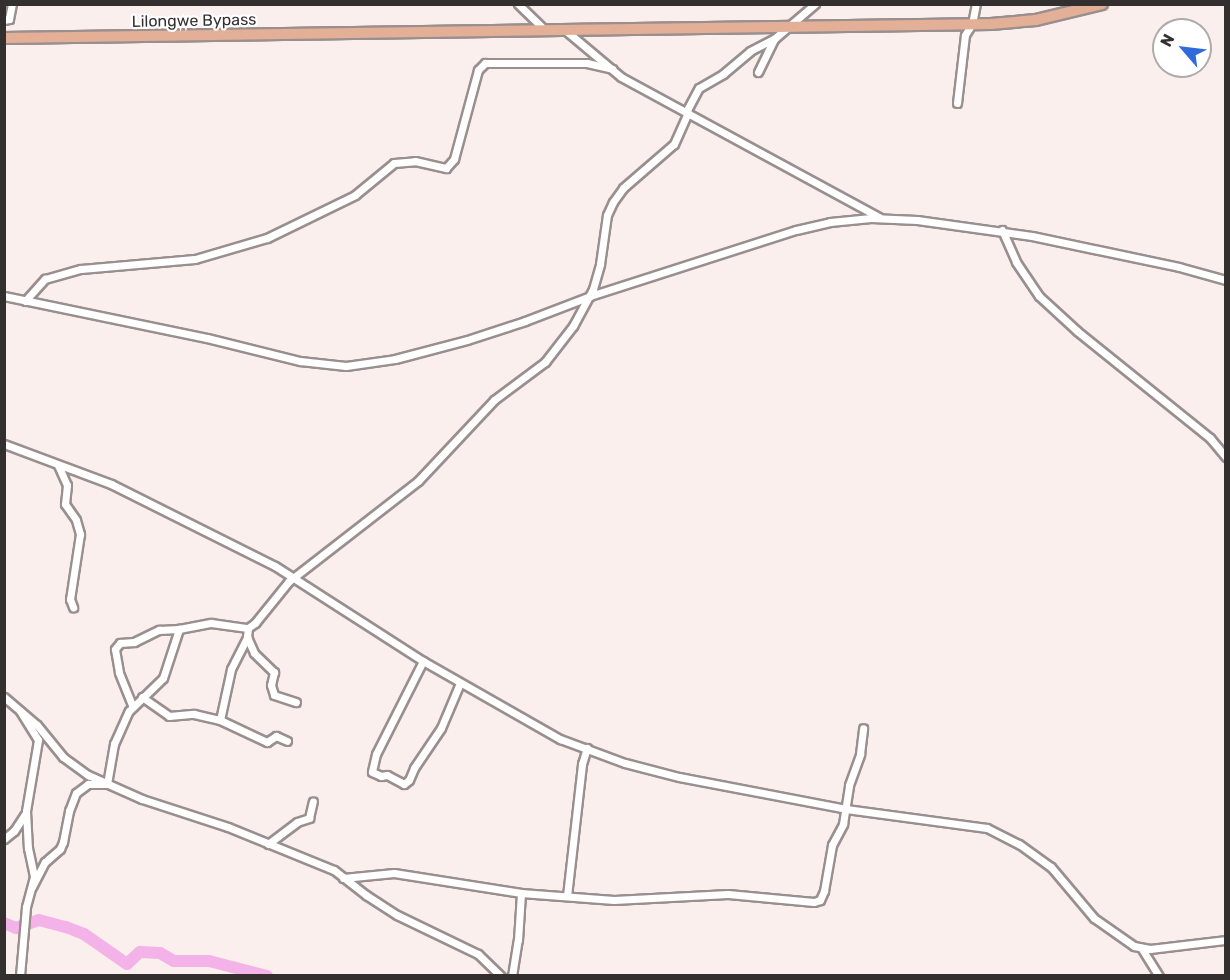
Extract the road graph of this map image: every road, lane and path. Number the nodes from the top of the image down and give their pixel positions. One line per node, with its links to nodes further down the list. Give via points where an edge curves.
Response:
1 (12, 4): 6 (street, via 9,19)
2 (815, 4): 8 (street)
3 (976, 4): 7 (street)
4 (1102, 4): 7 (main road, Lilongwe Bypass, via 1036,20)
5 (521, 6): 9 (street)
6 (4, 20)
7 (972, 24): 8 (main road, Lilongwe Bypass); 15 (street, via 965,35)
8 (786, 26): 10 (main road, Lilongwe Bypass); 12 (street)
9 (544, 29): 10 (main road, Lilongwe Bypass); 11 (main road, Lilongwe Bypass)
10 (563, 29): 13 (street)
11 (4, 38)
12 (774, 39): 14 (street); 16 (street, via 750,51 699,88)
13 (612, 69): 16 (street); 22 (street, via 587,63 485,63 478,70 454,159 446,168 415,160 394,163 355,195 267,238 195,259 81,269 45,279)
14 (758, 72)
15 (957, 103)
16 (687, 112): 17 (street); 21 (street, via 674,144 623,188 609,208 600,264)
17 (880, 218): 18 (street); 21 (street, via 814,225)
18 (1002, 230): 19 (street); 24 (street, via 1016,262 1039,296 1210,438)
19 (1226, 280)
20 (4, 296): 22 (street)
21 (590, 296): 22 (street, via 467,340 346,366 300,361); 26 (street, via 569,333 546,362 494,400 412,486)
22 (24, 301)
23 (4, 444): 25 (street)
24 (1226, 457)
25 (58, 465): 26 (street, via 111,484); 27 (street, via 67,485 65,504 80,534 70,599)
26 (296, 578): 28 (street, via 280,590); 31 (street)
27 (73, 607)
28 (248, 627): 29 (street, via 211,623); 30 (street)
29 (179, 629): 34 (street, via 163,678); 36 (street, via 159,630 134,642 120,643 116,649 119,672)
30 (247, 637): 35 (street, via 254,653 274,672 274,695); 38 (street, via 231,669)
31 (423, 661): 32 (street); 32 (street, via 376,754 372,772 404,784 409,780 441,728)
32 (460, 683): 41 (street, via 548,732)
33 (4, 697): 37 (street)
34 (142, 697): 36 (street); 38 (street, via 169,716 194,714)
35 (296, 702)
36 (132, 705): 42 (street, via 114,744)
37 (18, 706): 42 (street, via 71,764); 45 (street, via 38,740)
38 (220, 720): 40 (street, via 267,742 276,736)
39 (863, 728): 44 (street)
40 (287, 741)
41 (587, 748): 44 (street, via 666,774); 53 (street)
42 (107, 784): 49 (street); 51 (street, via 88,784 76,793 60,849 50,855)
43 (313, 801): 49 (street, via 309,818 297,822)
44 (846, 809): 53 (street, via 832,845 820,900 798,902 728,894 614,900); 55 (street, via 978,827 1001,834 1051,867 1094,918 1125,942)
45 (26, 812): 46 (street); 47 (street)
46 (14, 831): 47 (street); 48 (street)
47 (27, 838): 51 (street, via 34,877)
48 (4, 839)
49 (268, 844): 50 (street, via 334,870)
50 (343, 878): 52 (street, via 394,873); 57 (street, via 397,915 478,954)
51 (32, 887): 56 (street, via 24,921)
52 (521, 893): 53 (street); 58 (street)
53 (567, 896)
54 (1226, 940): 55 (street)
55 (1142, 949): 59 (street)
56 (20, 975)
57 (501, 975)
58 (512, 975)
59 (1159, 975)

